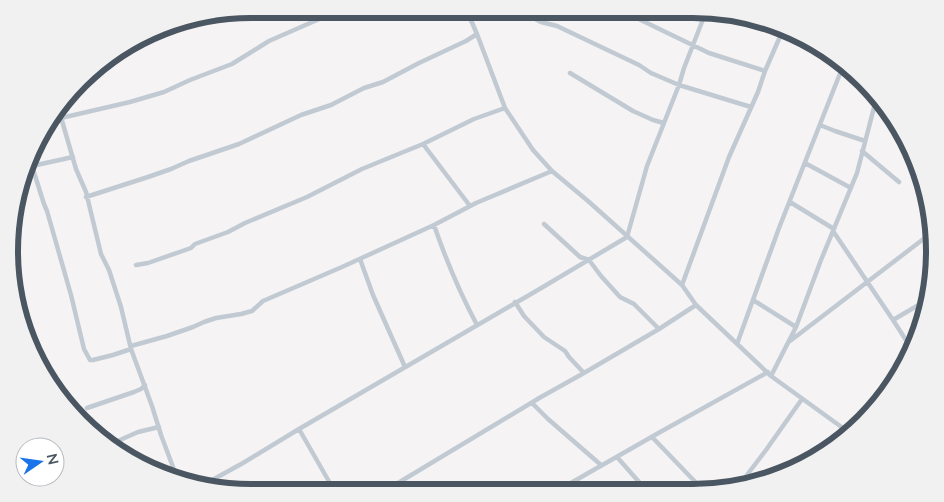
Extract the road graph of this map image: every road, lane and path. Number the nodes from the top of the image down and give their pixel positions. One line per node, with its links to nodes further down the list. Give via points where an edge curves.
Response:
1 (324, 17): 16 (street, via 269,41 232,64 164,92)
2 (470, 17): 6 (street)
3 (532, 17): 12 (street)
4 (634, 17): 8 (street)
5 (703, 18): 8 (street)
6 (477, 34): 15 (street); 29 (street, via 383,82 239,144)
7 (781, 35): 9 (street)
8 (692, 45): 9 (street); 12 (street)
9 (765, 71): 14 (street)
10 (841, 71): 18 (street)
11 (570, 72): 17 (street, via 633,111)
12 (679, 85): 14 (street); 17 (street)
13 (874, 104): 19 (street)
14 (751, 107): 41 (street)
15 (505, 108): 20 (street); 26 (street)
16 (61, 118): 22 (street)
17 (664, 123): 35 (street, via 646,166)
18 (820, 125): 19 (street); 23 (street)
19 (865, 141): 21 (street)
20 (423, 144): 31 (street); 39 (street, via 191,248)
21 (862, 151): 27 (street); 28 (street)
22 (73, 157): 24 (street); 29 (street)
23 (805, 163): 28 (street); 30 (street)
24 (34, 166)
25 (33, 168): 53 (street, via 88,357 93,360)
26 (552, 172): 31 (street); 35 (street)
27 (899, 182)
28 (851, 188): 34 (street)
29 (86, 197): 53 (street)
30 (790, 202): 34 (street); 42 (street)
31 (470, 206): 33 (street)
32 (544, 224): 38 (street, via 580,257)
33 (434, 225): 37 (street); 47 (street, via 444,255)
34 (833, 230): 40 (street); 48 (street)
35 (627, 236): 38 (street); 41 (street)
36 (926, 237): 40 (street)
37 (360, 259): 53 (street, via 263,301 252,311 216,318); 54 (street)
38 (589, 260): 43 (street); 49 (street, via 620,297 634,304)
39 (136, 265)
40 (867, 283): 46 (street); 50 (street)
41 (682, 285): 45 (street)
42 (753, 300): 48 (street); 52 (street)
43 (515, 302): 47 (street); 55 (street, via 544,337 565,352)
44 (921, 304): 46 (street)
45 (696, 305): 49 (street); 52 (street)
46 (893, 320): 51 (street)
47 (477, 325): 54 (street)
48 (796, 327): 50 (street)
49 (659, 329): 55 (street)
50 (789, 341): 56 (street)
51 (908, 343)
52 (737, 344): 56 (street)
53 (131, 347): 57 (street)
54 (405, 367): 62 (street)
55 (584, 373): 59 (street)
56 (770, 374): 58 (street); 64 (street)
57 (145, 385): 60 (street); 61 (street)
58 (802, 399): 63 (street); 69 (street)
59 (532, 403): 67 (street); 72 (street)
60 (87, 408)
61 (158, 427): 65 (street); 68 (street)
62 (299, 429): 70 (street); 71 (street)
63 (844, 429)
64 (652, 436): 66 (street); 75 (street)
65 (116, 442)
66 (617, 457): 67 (street); 74 (street)
67 (602, 466): 73 (street)
68 (174, 471)
69 (744, 479)
70 (210, 481)
71 (330, 484)
72 (396, 484)
73 (569, 484)
74 (640, 484)
75 (697, 484)

